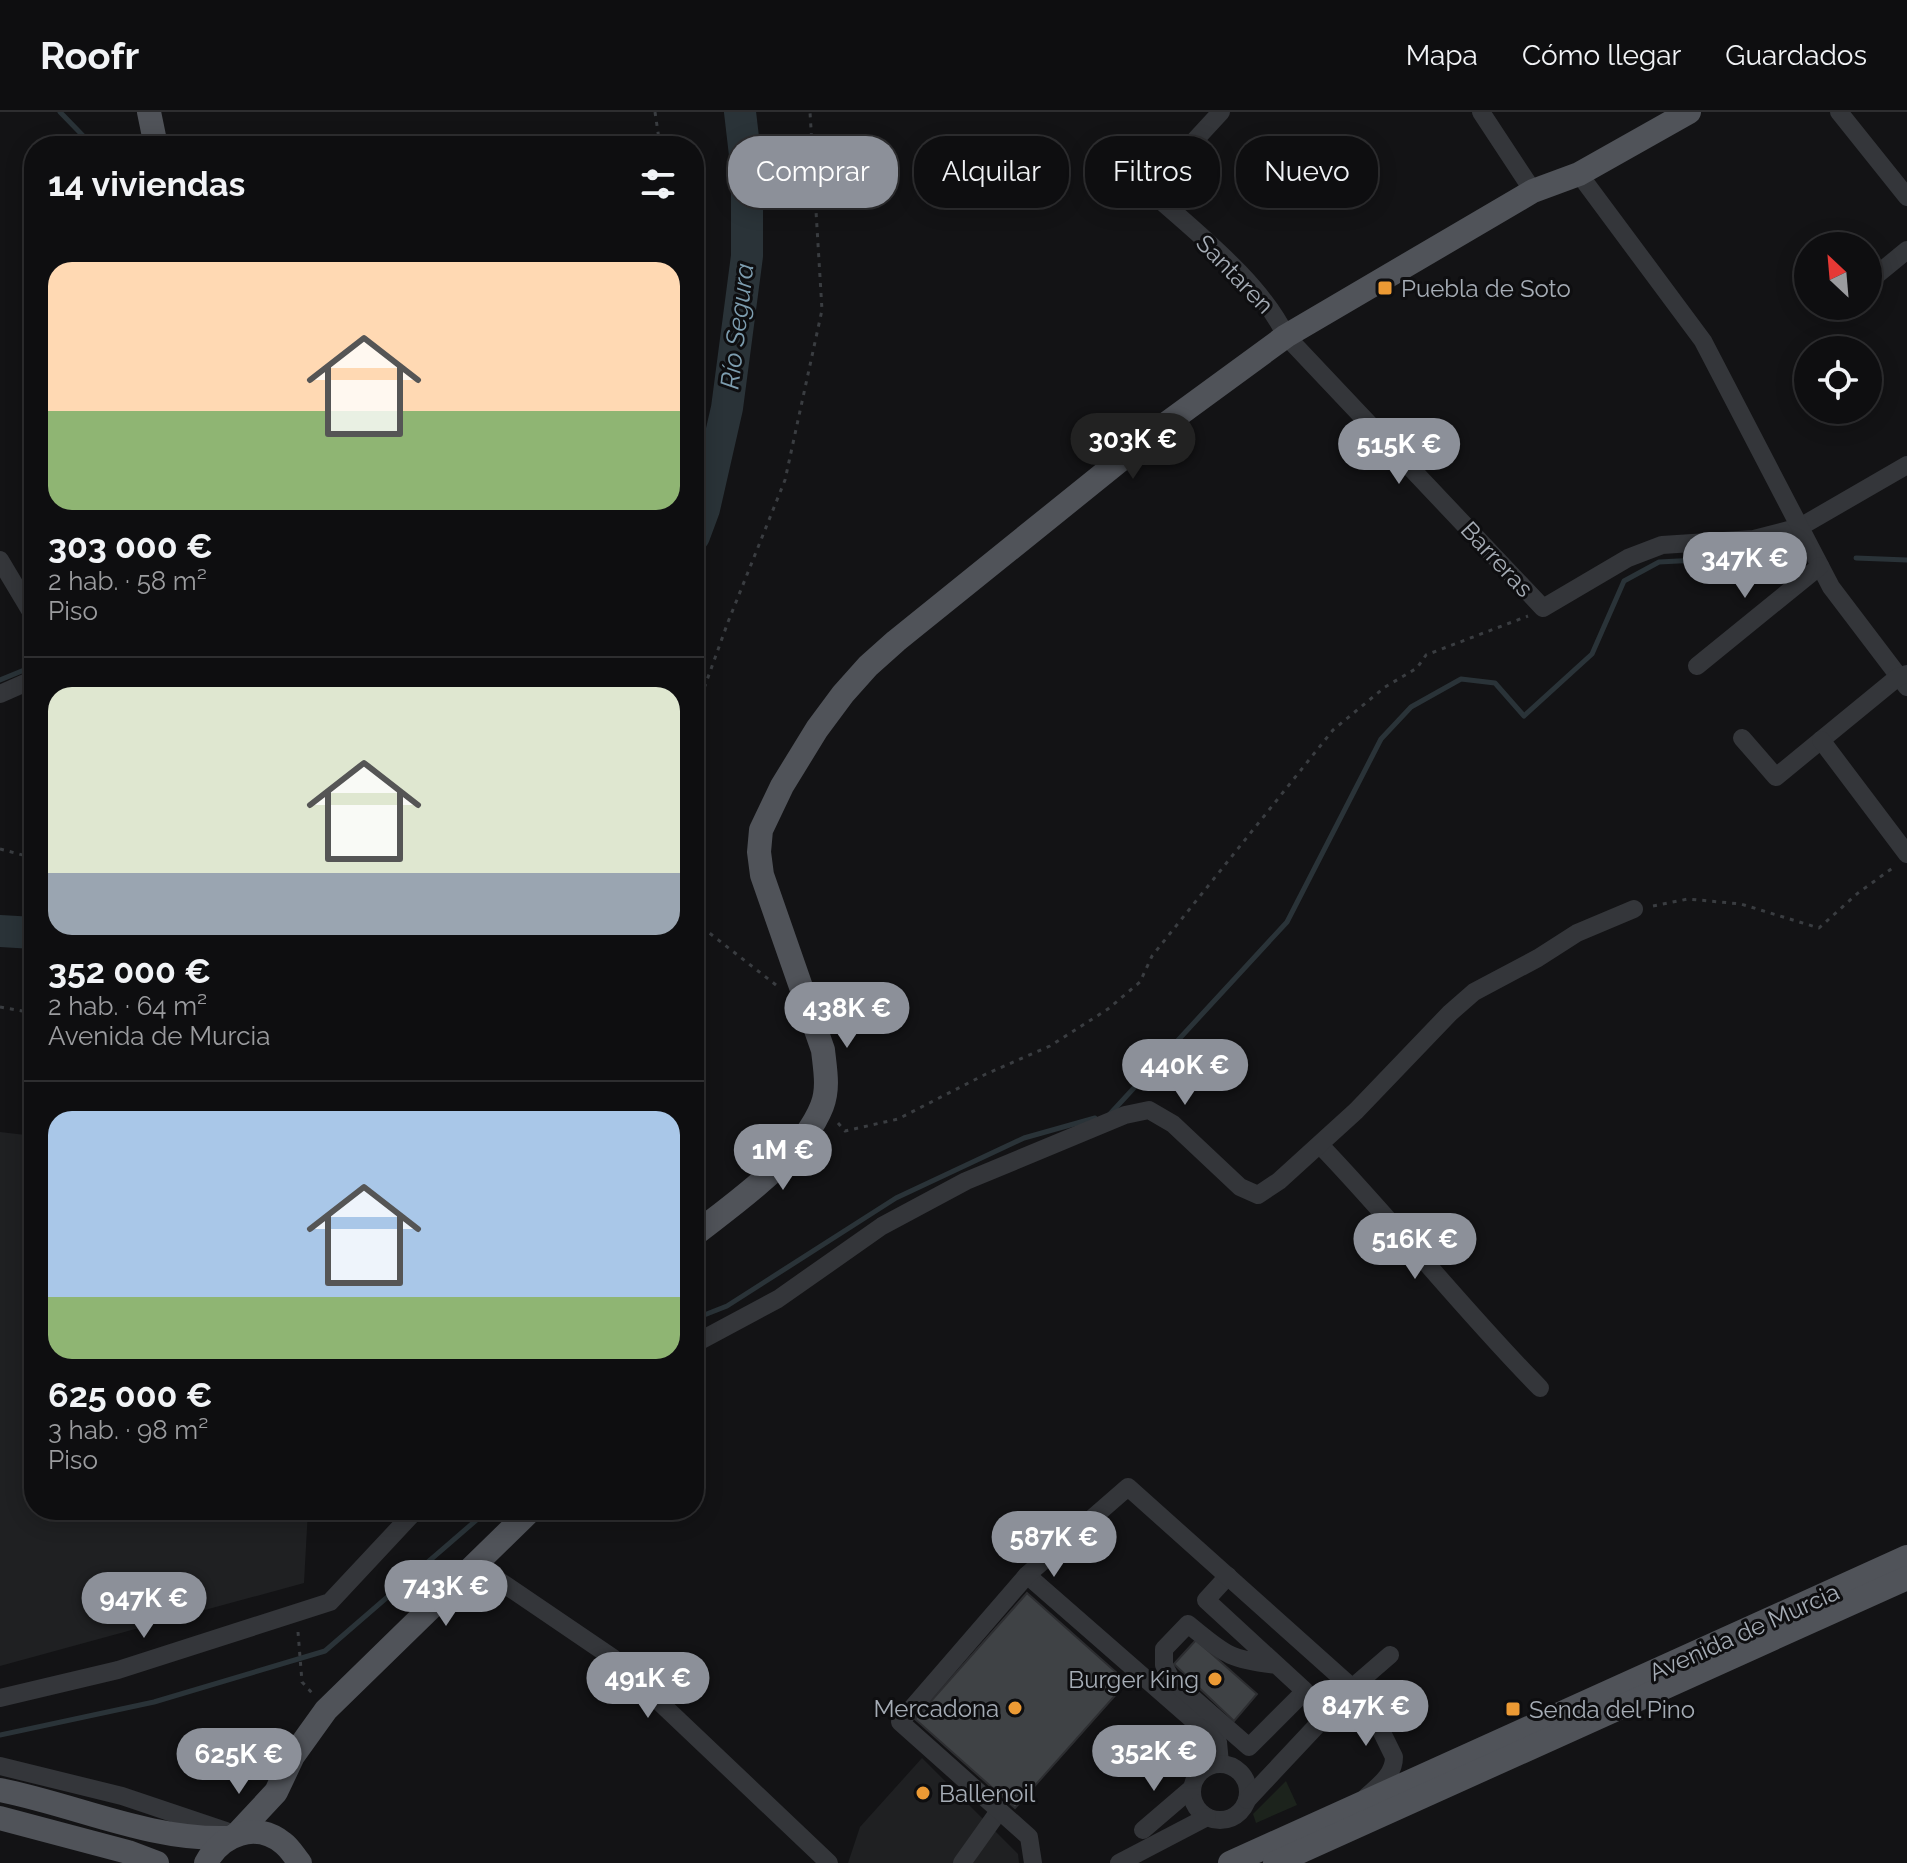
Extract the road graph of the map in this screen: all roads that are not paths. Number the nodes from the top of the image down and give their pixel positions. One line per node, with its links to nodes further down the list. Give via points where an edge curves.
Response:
1 (149, 112): 6 (main road)
2 (1221, 112): 12 (street, Santaren, via 1149,190 1228,263 1277,318)
3 (1481, 112): 8 (street)
4 (1839, 112): 9 (street)
5 (1683, 113): 7 (main road)
6 (154, 136)
7 (1579, 174): 8 (main road); 14 (street, via 1703,341)
8 (1533, 191): 12 (main road)
9 (1907, 197)
10 (1907, 250): 11 (street)
11 (1882, 271)
12 (1286, 336): 14 (street, Barreras, via 1543,608 1604,571 1662,545 1754,539); 27 (main road, via 1159,429 896,641 860,675 817,729 770,808 759,852 773,912 823,1050 827,1081 822,1105 790,1153)
13 (1907, 465): 14 (street)
14 (1800, 527): 16 (street)
15 (0, 560): 17 (street)
16 (1820, 566): 18 (street); 19 (street)
17 (24, 600)
18 (1697, 666)
19 (1904, 679): 23 (street)
20 (24, 683): 21 (street)
21 (0, 694)
22 (1742, 738): 23 (street, via 1776,777)
23 (1821, 740): 24 (street)
24 (1901, 860)
25 (1634, 909): 26 (street, via 1577,933 1474,992)
26 (1320, 1145): 28 (street, via 1258,1195 1240,1187 1173,1124 1149,1110 1125,1115 966,1181 882,1226 778,1299); 29 (street)
27 (704, 1227)
28 (704, 1339)
29 (1540, 1388)
30 (407, 1520): 40 (street, via 330,1602 118,1670)
31 (521, 1520): 33 (main road)
32 (1907, 1557): 42 (main road, Avenida de Murcia)
33 (476, 1565): 49 (main road, via 326,1710 293,1756); 60 (street, via 613,1658)
34 (1027, 1575): 35 (street, via 1128,1487); 45 (street, via 1218,1742); 52 (street, via 900,1722)
35 (1228, 1576): 38 (street, via 1206,1600); 39 (street)
36 (1907, 1578): 42 (main road, Avenida de Murcia)
37 (1390, 1655): 39 (street)
38 (1276, 1665): 41 (street, via 1305,1691); 41 (street, via 1225,1654 1188,1624 1164,1649 1171,1679 1249,1747)
39 (1353, 1687): 43 (street); 51 (street, via 1366,1700 1394,1757 1386,1778)
40 (0, 1698)
41 (1294, 1703): 43 (street)
42 (1582, 1715): 44 (main road, Avenida de Murcia)
43 (1320, 1723): 50 (street)
44 (1502, 1751): 51 (main road, Avenida de Murcia); 65 (main road, Avenida de Murcia)
45 (1220, 1763): 47 (street, via 1199,1773); 50 (street, via 1244,1776)
46 (0, 1766): 56 (street, via 122,1796)
47 (1192, 1788): 53 (street, via 1195,1805); 55 (street)
48 (0, 1790): 56 (main road, via 161,1833)
49 (276, 1792): 56 (main road); 57 (main road)
50 (1247, 1800): 53 (street, via 1234,1817)
51 (1358, 1804): 64 (main road, Avenida de Murcia)
52 (999, 1811): 61 (street); 62 (street, via 1029,1837)
53 (1207, 1817): 63 (street)
54 (0, 1818): 58 (main road)
55 (1143, 1830)
56 (232, 1836): 57 (main road, via 260,1832 281,1840); 59 (main road)
57 (296, 1858)
58 (157, 1863)
59 (206, 1863)
60 (829, 1863)
61 (962, 1863)
62 (1033, 1863)
63 (1119, 1863)
64 (1230, 1863)
65 (1275, 1863)

